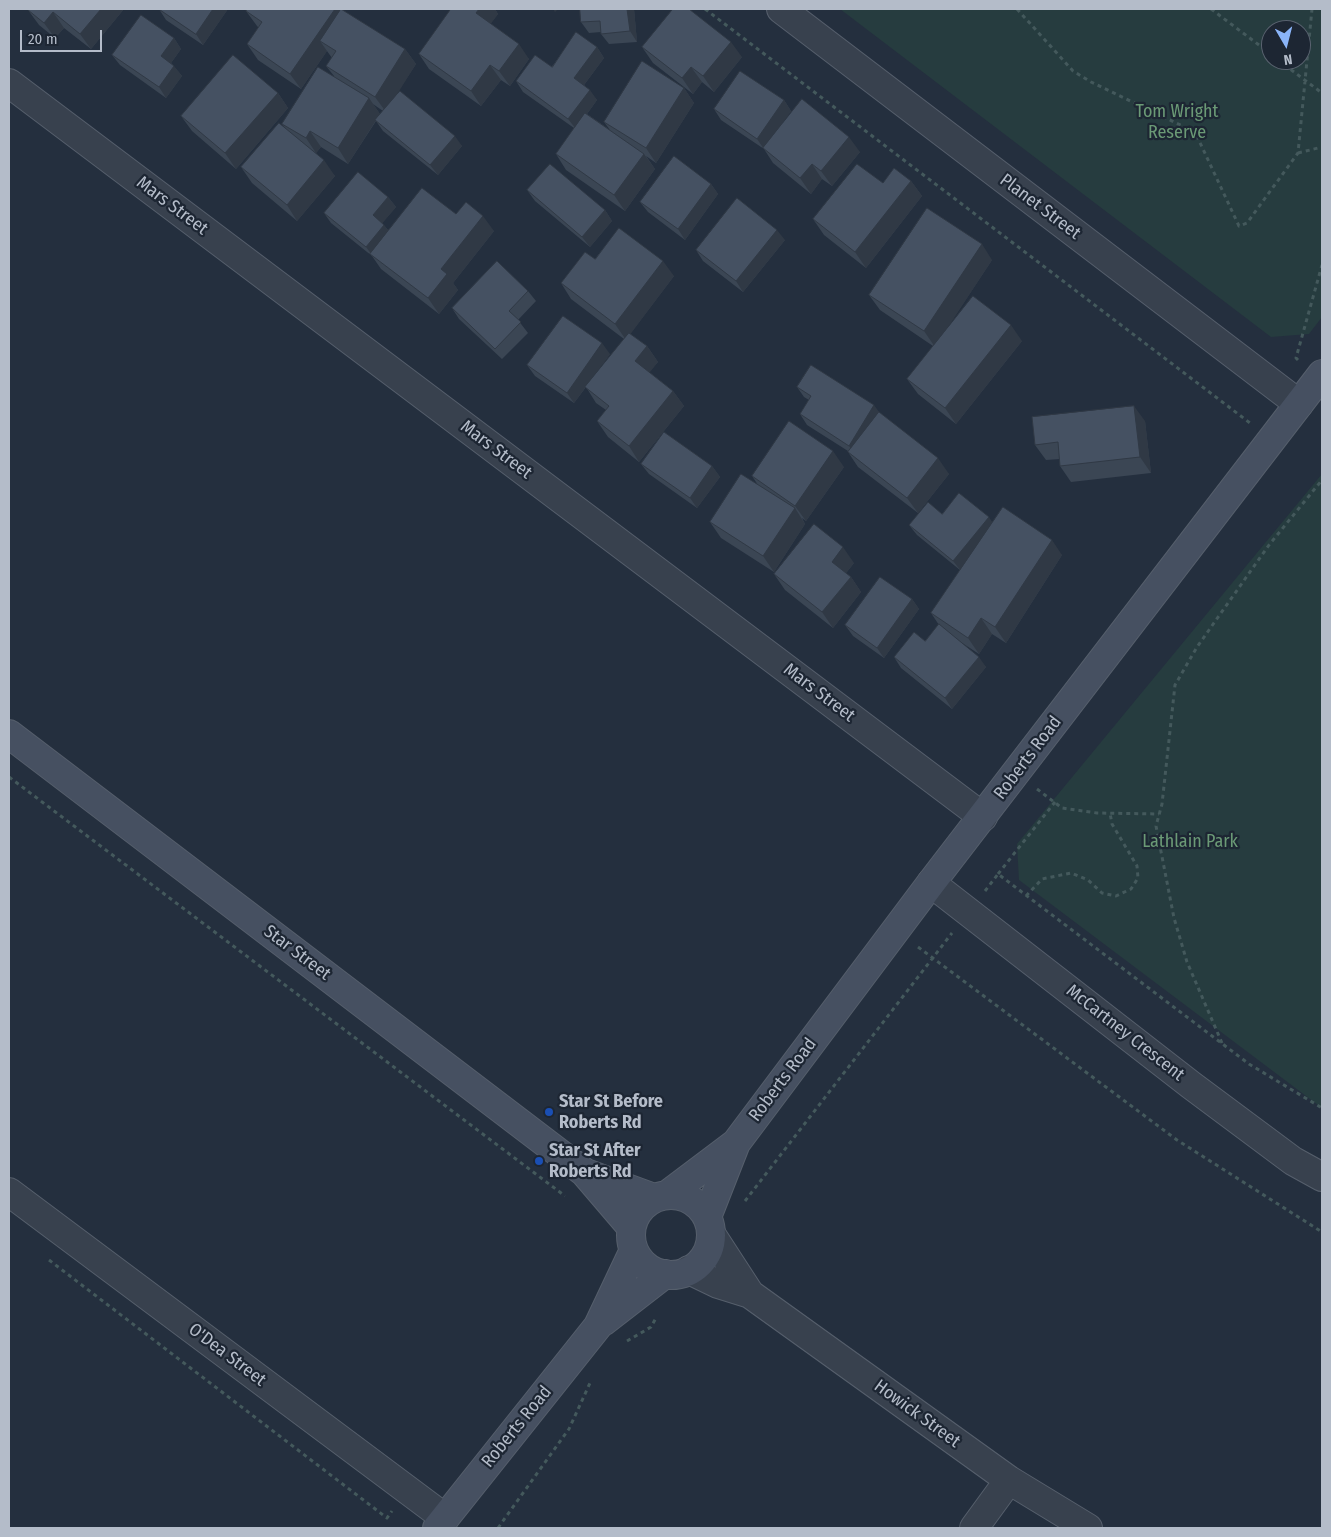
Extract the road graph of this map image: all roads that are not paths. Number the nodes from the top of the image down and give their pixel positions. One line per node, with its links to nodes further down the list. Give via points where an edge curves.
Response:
1 (781, 9): 4 (street, Planet Street)
2 (9, 83): 6 (street, Mars Street)
3 (1322, 374): 4 (main road, Roberts Road)
4 (1299, 404): 6 (main road, Roberts Road)
5 (9, 734): 9 (main road, Star Street)
6 (983, 817): 7 (main road, Roberts Road)
7 (931, 883): 8 (main road, Roberts Road); 10 (street, McCartney Crescent, via 1199,1091 1293,1161)
8 (736, 1143): 12 (main road, Roberts Road); 13 (main road, Roberts Road)
9 (584, 1172): 12 (main road, Star Street); 14 (main road, Star Street)
10 (1322, 1177)
11 (9, 1192): 19 (street, O'Dea Street, via 407,1490)
12 (660, 1196): 13 (main road, via 679,1195 690,1200 700,1207); 14 (main road, via 640,1210)
13 (709, 1226): 15 (main road, via 705,1255); 16 (street, Howick Street)
14 (633, 1239): 15 (main road, via 641,1262 652,1270); 17 (main road, Roberts Road)
15 (677, 1272): 16 (street, Howick Street); 17 (main road, Roberts Road)
16 (750, 1294): 18 (street, Howick Street)
17 (598, 1326): 19 (main road, Roberts Road)
18 (1009, 1480): 20 (street); 21 (street, Howick Street)
19 (441, 1523)
20 (974, 1528)
21 (1088, 1528)

